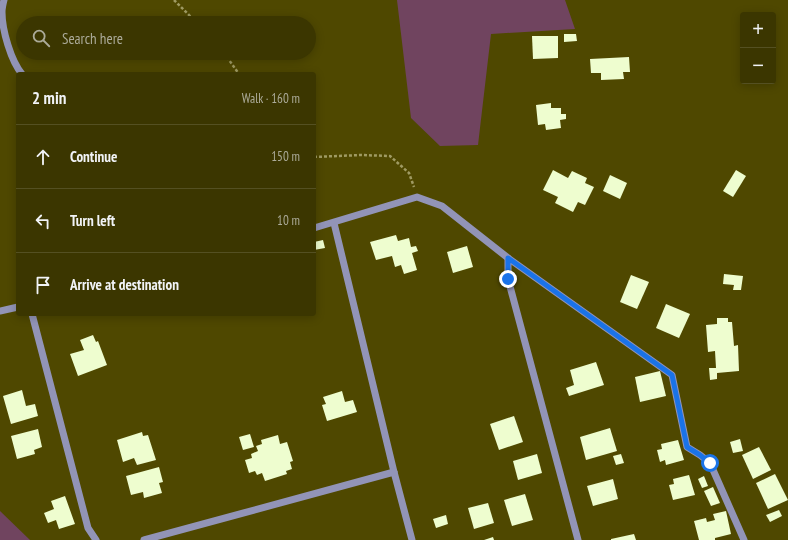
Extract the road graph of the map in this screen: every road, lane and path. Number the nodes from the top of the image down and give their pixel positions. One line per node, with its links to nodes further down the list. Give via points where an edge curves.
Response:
1 (4, 0): 5 (street, via 2,13 6,38)
2 (174, 0): 3 (path)
3 (190, 16)
4 (229, 60): 6 (path)
5 (20, 72)
6 (238, 72)
7 (316, 157): 8 (path, via 390,156 409,173)
8 (417, 197): 9 (street); 11 (street, via 442,206)
9 (334, 223): 10 (street); 15 (street)
10 (316, 228)
11 (508, 258): 19 (street, via 508,279); 20 (street, via 672,375 687,447 710,463)
12 (16, 308): 13 (street)
13 (0, 312)
14 (33, 316): 16 (street, via 88,528)
15 (394, 472): 17 (street); 18 (street)
16 (96, 540)
17 (144, 540)
18 (412, 540)
19 (578, 540)
20 (744, 540)

